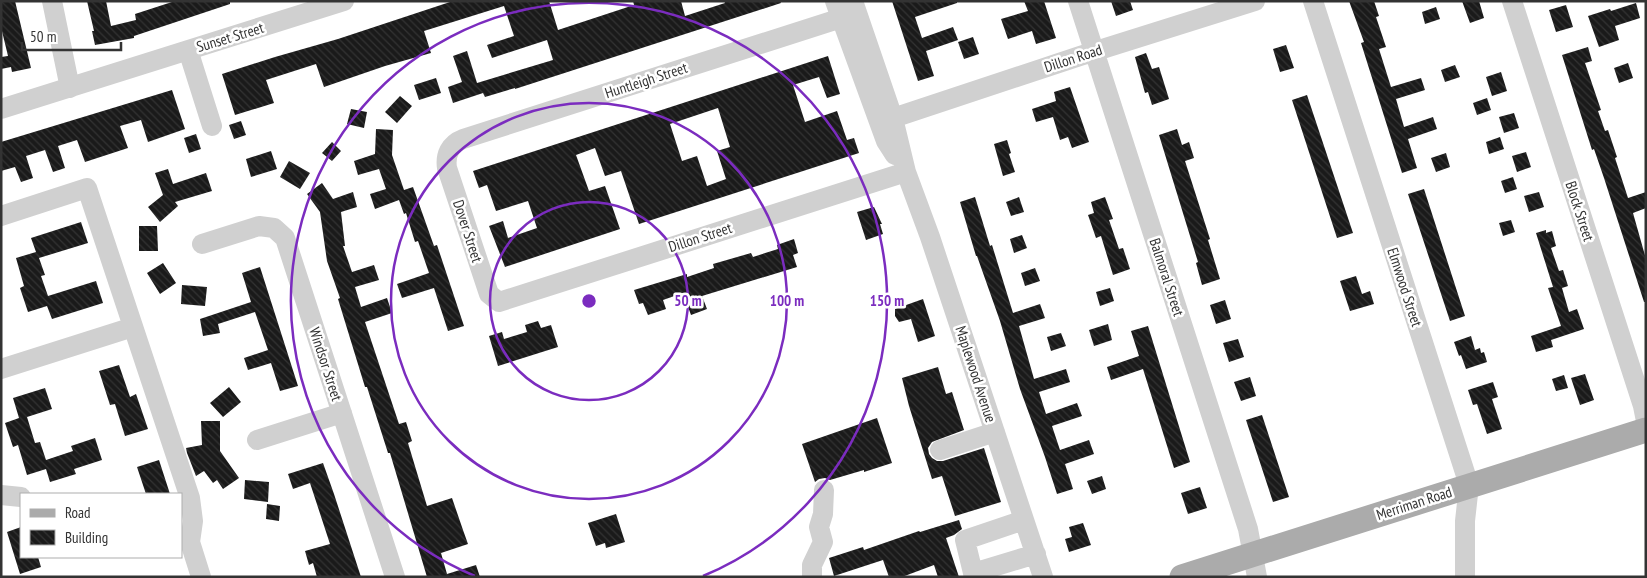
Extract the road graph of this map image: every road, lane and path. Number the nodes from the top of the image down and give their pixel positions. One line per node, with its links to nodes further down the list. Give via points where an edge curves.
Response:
1 (52, 1): 10 (street)
2 (344, 1): 8 (street, Sunset Street)
3 (1078, 1): 9 (street, Balmoral Street)
4 (1254, 1): 9 (street, Dillon Road)
5 (1313, 1): 27 (street, Elmwood Street)
6 (1512, 1): 22 (street, Block Street)
7 (846, 8): 12 (street, Maplewood Avenue); 14 (street, Huntleigh Street, via 463,139 450,148); 15 (street, Maplewood Avenue, via 886,141)
8 (188, 50): 10 (street, Sunset Street); 13 (street)
9 (1094, 52): 12 (street, Dillon Road); 33 (street, Balmoral Street, via 1248,529)
10 (70, 88): 11 (street, Sunset Street)
11 (1, 109)
12 (893, 118): 15 (street, Maplewood Avenue)
13 (212, 126)
14 (446, 160): 18 (street, Dover Street, via 489,294)
15 (906, 172): 18 (street, Dillon Street, via 499,302); 24 (street, Maplewood Avenue)
16 (1, 216): 19 (street, via 87,188)
17 (202, 244): 21 (street, Windsor Street, via 259,226 269,226 285,238)
18 (495, 300)
19 (133, 327): 20 (street); 35 (street, via 190,498 190,542)
20 (1, 369)
21 (342, 413): 25 (street); 36 (street, Windsor Street)
22 (1646, 421)
23 (1646, 430): 27 (main road, Merriman Road)
24 (995, 432): 26 (street); 31 (street, Maplewood Avenue)
25 (257, 440)
26 (940, 450)
27 (1469, 485): 33 (main road, Merriman Road); 40 (street, Elmwood Street, via 1464,521)
28 (824, 490): 37 (street, via 819,526 823,542 812,565)
29 (1, 495): 30 (street)
30 (20, 497)
31 (1024, 520): 32 (street, Maplewood Avenue); 34 (street, via 965,540)
32 (1036, 554): 34 (street); 38 (street, Maplewood Avenue)
33 (1255, 565): 39 (main road, Merriman Road)
34 (974, 575)
35 (201, 577)
36 (395, 577)
37 (812, 577)
38 (1043, 577)
39 (1182, 577)
40 (1465, 577)

